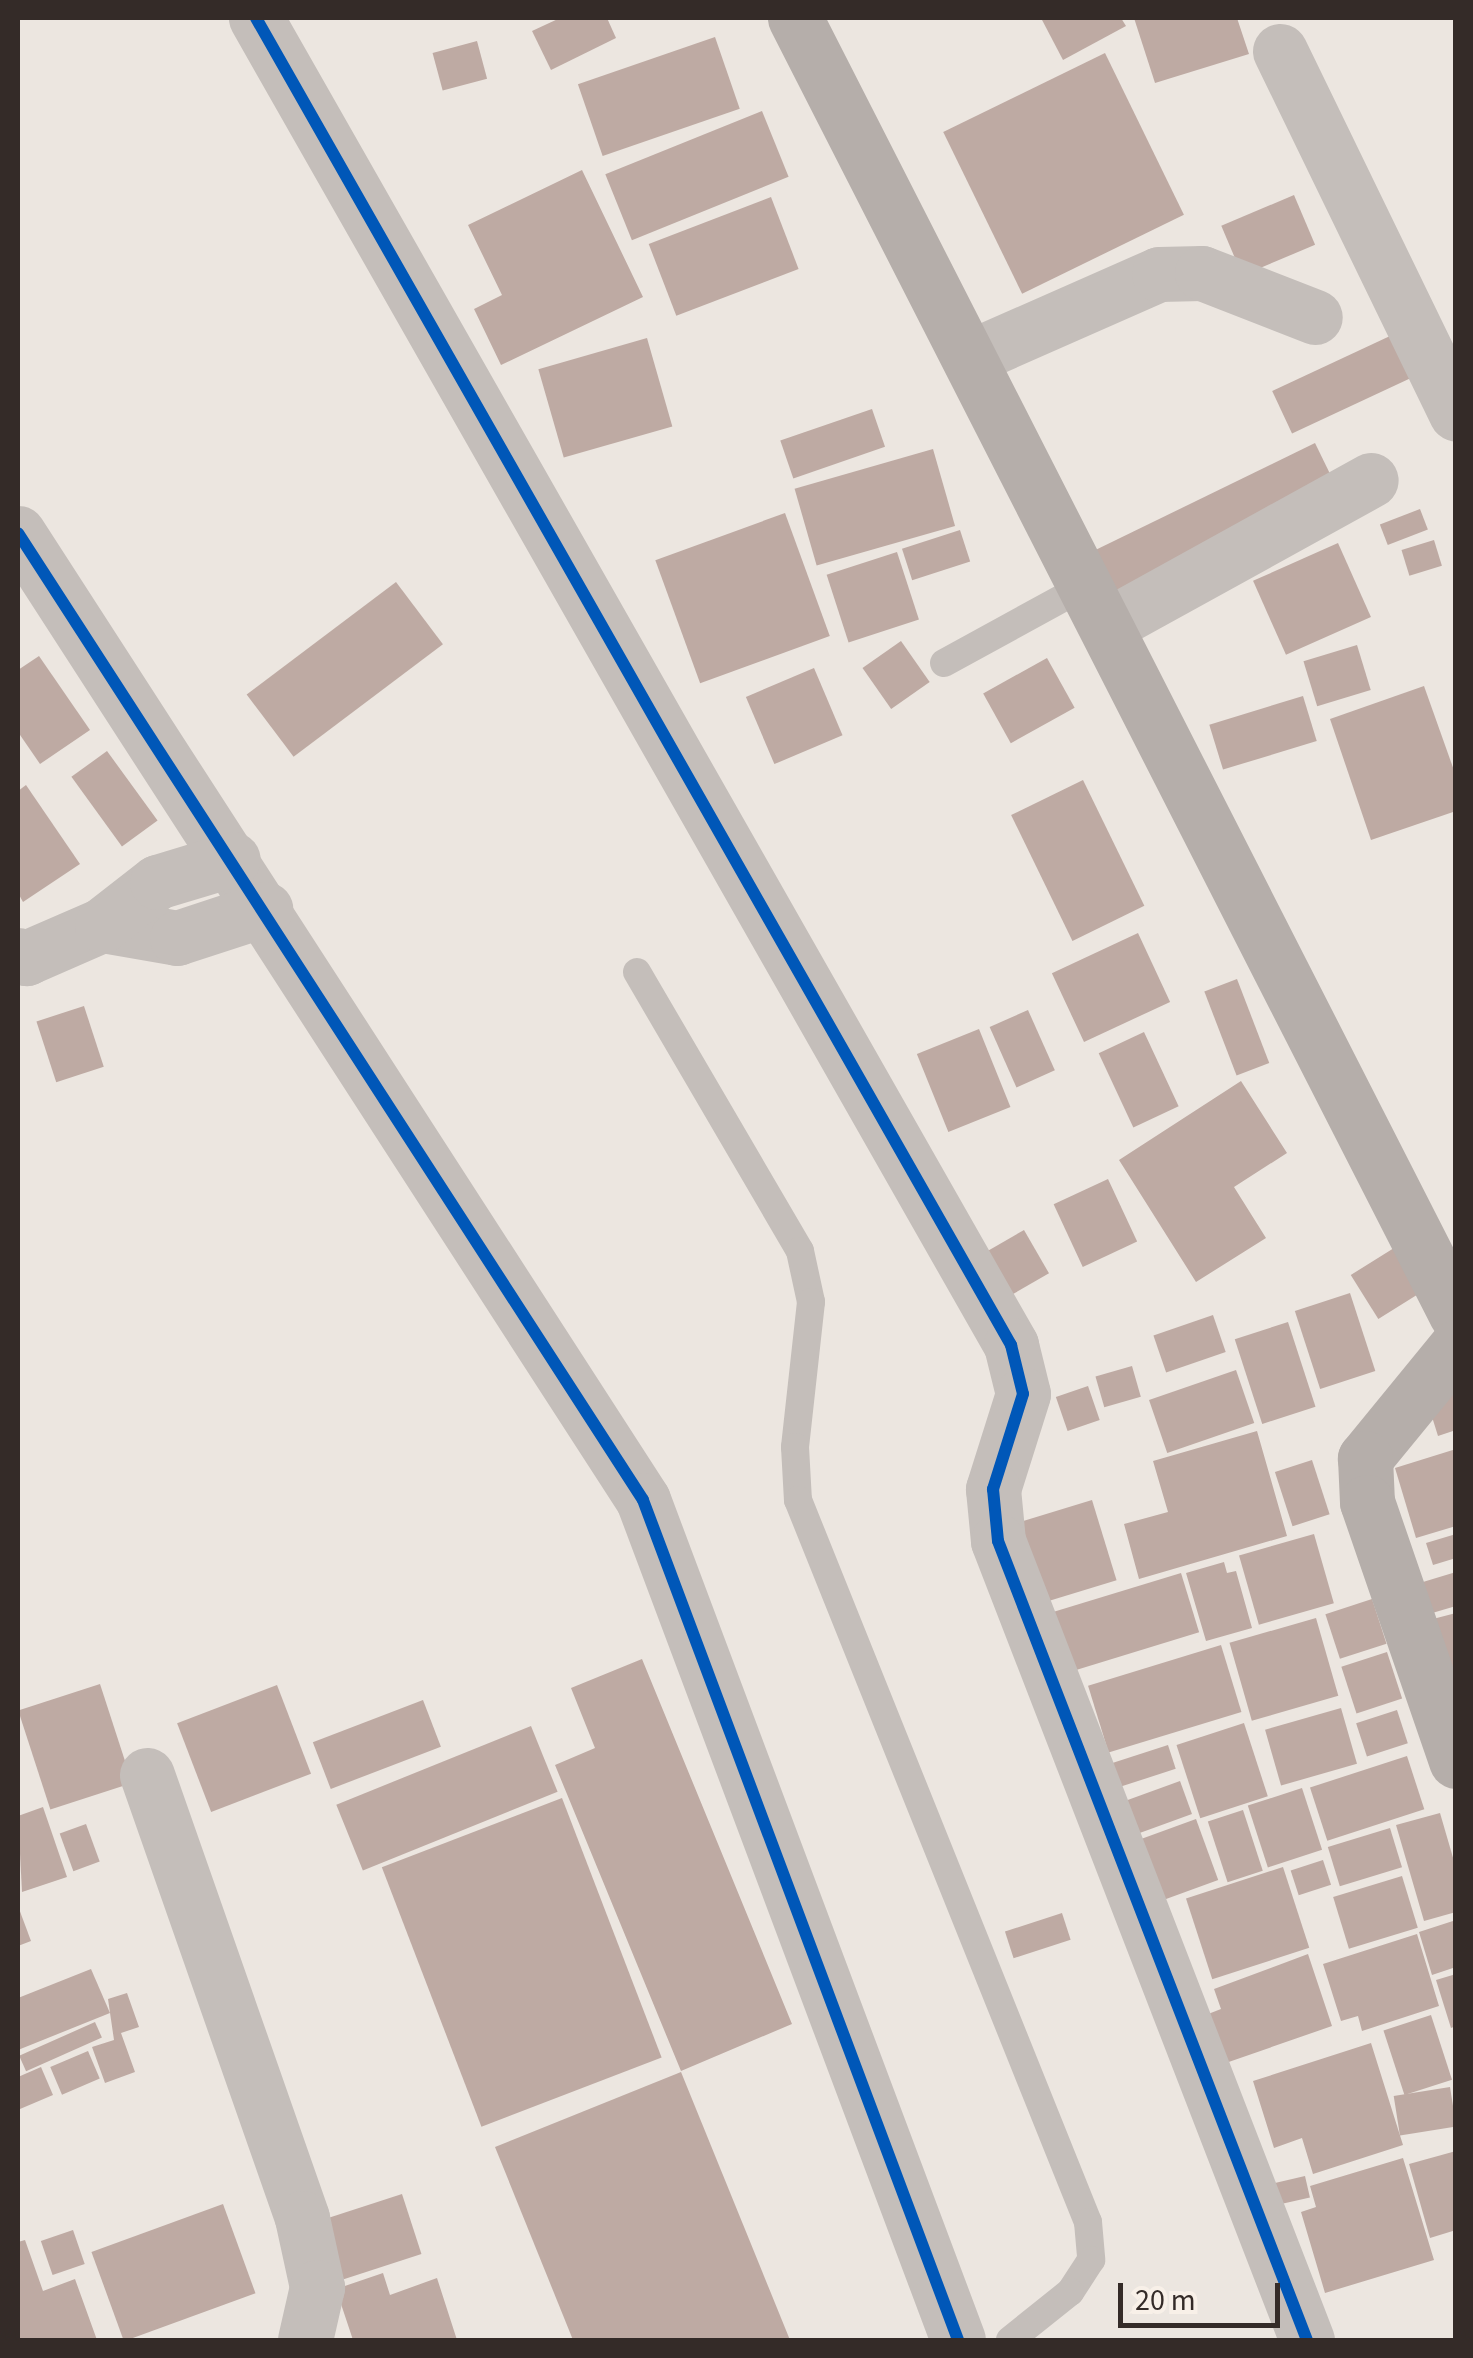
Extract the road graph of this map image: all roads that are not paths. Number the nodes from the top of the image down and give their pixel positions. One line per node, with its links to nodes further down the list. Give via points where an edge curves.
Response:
1 (256, 18): 23 (street, via 1011,1345 1022,1394 993,1488 998,1541)
2 (796, 18): 5 (street)
3 (1280, 51): 6 (street)
4 (1315, 317): 5 (street, via 1202,273 1159,274)
5 (973, 356): 9 (street)
6 (1456, 413)
7 (1371, 480): 9 (street)
8 (18, 533): 11 (street)
9 (1098, 604): 10 (lane); 16 (street)
10 (944, 663)
11 (233, 859): 12 (street); 13 (street, via 157,882)
12 (265, 909): 13 (street, via 177,938); 21 (street, via 663,1540)
13 (102, 925): 14 (street, via 26,958)
14 (18, 955)
15 (637, 972): 22 (lane, via 800,1251 811,1302 795,1446 798,1500 1088,2222 1091,2260 1070,2292)
16 (1456, 1314)
17 (1456, 1347): 18 (street, via 1365,1458 1368,1502)
18 (1456, 1761)
19 (147, 1775): 20 (street, via 302,2218 317,2287)
20 (306, 2340)
21 (958, 2340)
22 (1010, 2340)
23 (1307, 2340)

